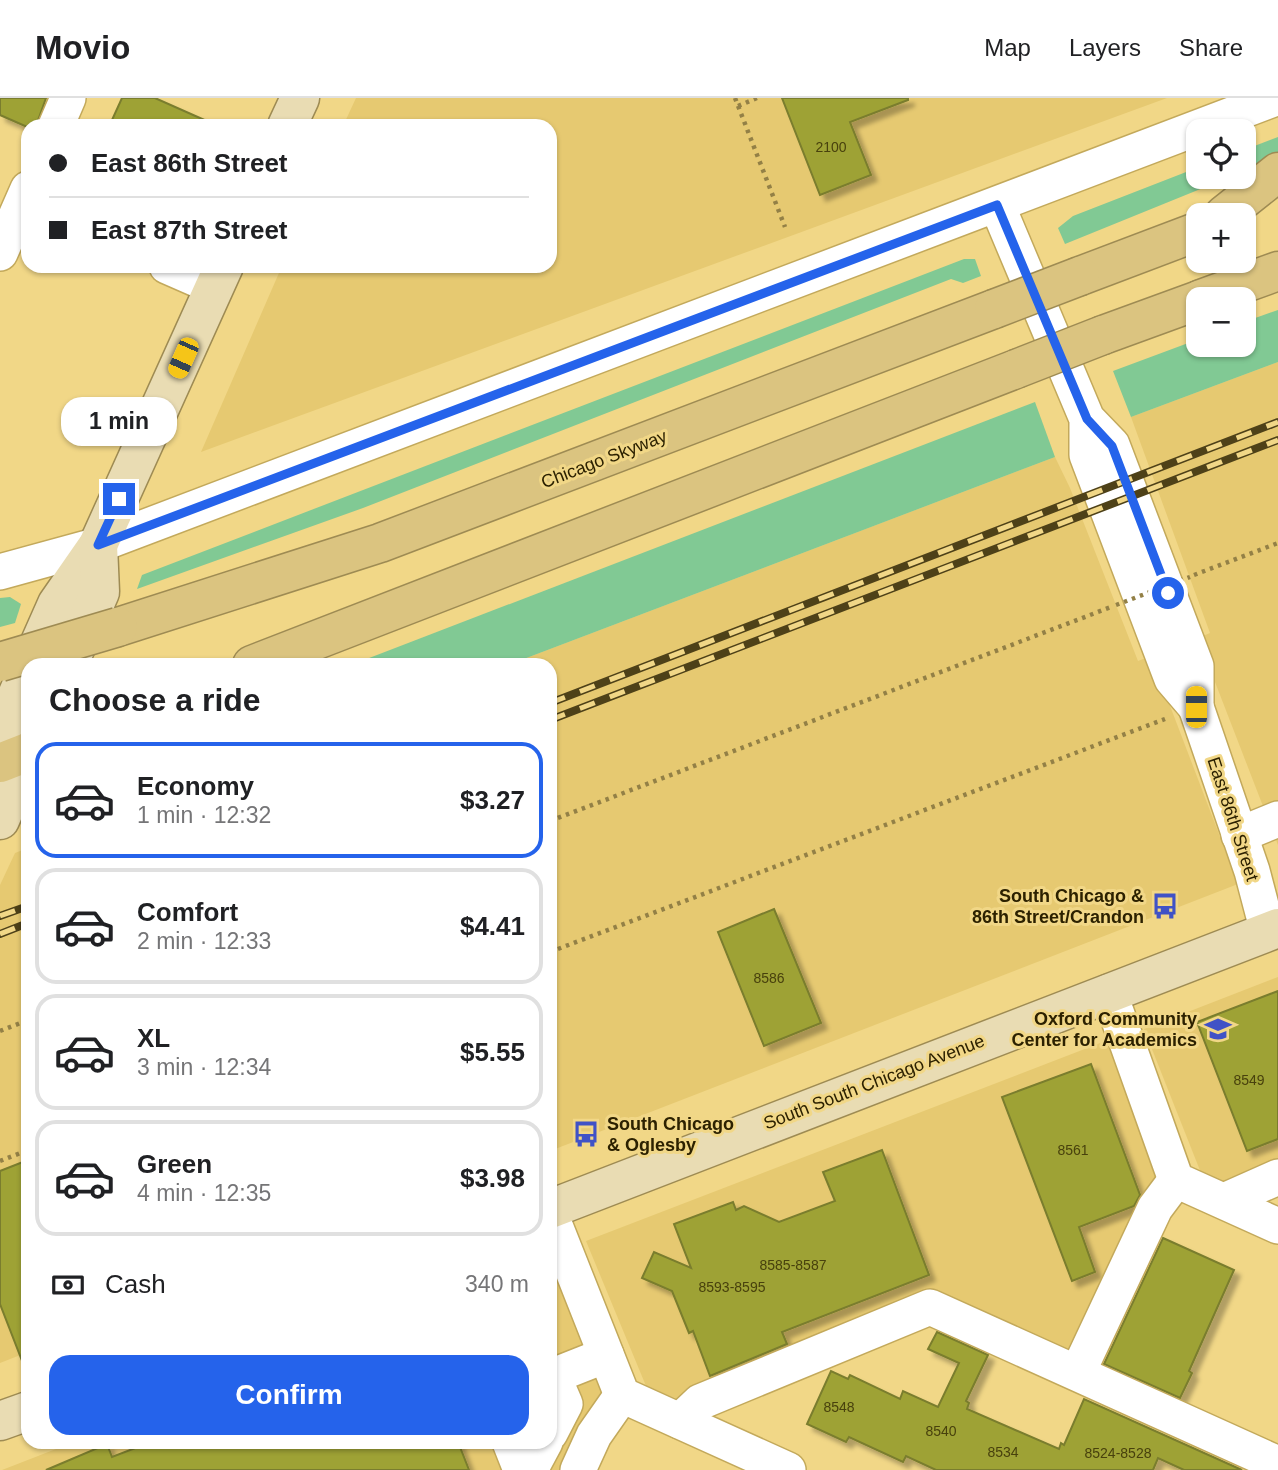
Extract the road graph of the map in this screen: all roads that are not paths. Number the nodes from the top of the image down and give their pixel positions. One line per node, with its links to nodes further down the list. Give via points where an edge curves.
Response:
1 (68, 98): 4 (street)
2 (300, 98): 5 (main road)
3 (1276, 98): 10 (street)
4 (59, 119)
5 (290, 119)
6 (1278, 173): 9 (highway)
7 (20, 197): 13 (street)
8 (1278, 201): 11 (highway)
9 (1239, 203)
10 (997, 205): 18 (street); 31 (street, East 86th Street, via 1087,419 1087,455 1171,679 1196,707)
11 (1256, 209)
12 (1186, 235): 23 (highway, Chicago Skyway, bridge, via 380,543)
13 (0, 253)
14 (1278, 271): 16 (highway)
15 (219, 276): 18 (main road)
16 (1235, 287)
17 (1186, 305): 22 (highway, bridge)
18 (98, 545): 19 (street); 20 (main road, via 57,604); 21 (main road, via 100,592)
19 (0, 572)
20 (33, 658)
21 (71, 658)
22 (270, 658)
23 (0, 662)
24 (21, 686): 25 (main road)
25 (0, 735)
26 (21, 756): 27 (highway)
27 (0, 763)
28 (21, 770): 30 (main road)
29 (1278, 819): 31 (street)
30 (0, 820)
31 (1239, 835): 32 (street, East 86th Street)
32 (1273, 930): 33 (main road, South South Chicago Avenue)
33 (1109, 992): 35 (street); 37 (main road, South South Chicago Avenue)
34 (1278, 1177): 36 (street)
35 (1176, 1180): 36 (street); 42 (street, via 1154,1208)
36 (1224, 1201): 38 (street)
37 (557, 1208)
38 (1278, 1226)
39 (557, 1229): 40 (street)
40 (606, 1355): 41 (street); 44 (street)
41 (557, 1368)
42 (1078, 1372): 47 (street, via 930,1307 700,1402); 51 (street)
43 (557, 1385): 46 (street, via 565,1404)
44 (622, 1395): 47 (street); 54 (street, via 594,1435)
45 (21, 1414): 48 (main road)
46 (557, 1419)
47 (680, 1421): 55 (street)
48 (0, 1422)
49 (513, 1449): 52 (street)
50 (541, 1449): 53 (street)
51 (1278, 1464)
52 (521, 1470)
53 (530, 1470)
54 (578, 1470)
55 (788, 1470)

